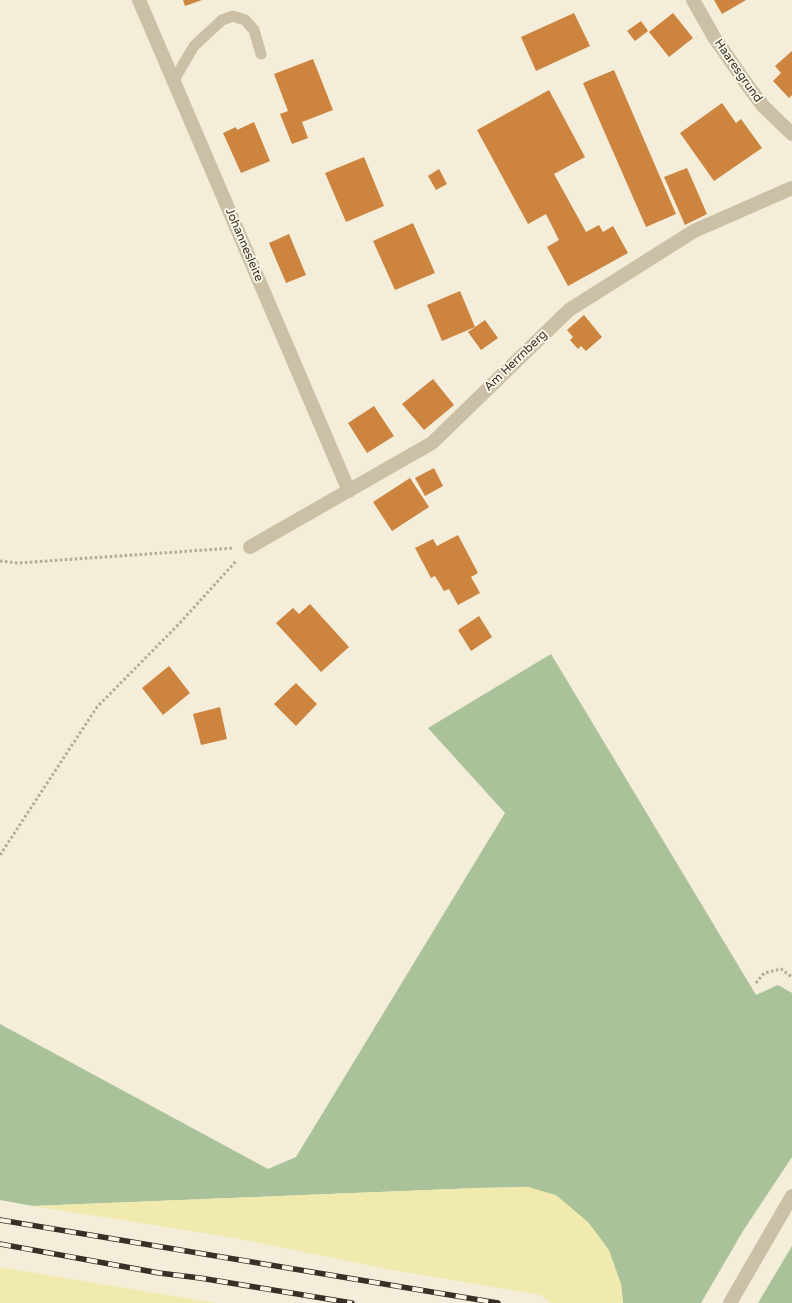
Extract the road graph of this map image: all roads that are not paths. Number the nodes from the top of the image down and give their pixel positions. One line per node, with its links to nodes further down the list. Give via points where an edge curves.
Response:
1 (139, 0): 4 (street, Johannesleite)
2 (692, 0): 5 (street, Haaresgrund, via 748,86)
3 (261, 54): 4 (lane, via 254,30 244,20 233,16 222,20 194,46)
4 (174, 80): 7 (street, Johannesleite)
5 (792, 134)
6 (792, 188): 7 (street, Am Herrnberg, via 694,231 569,310 432,443)
7 (349, 491): 8 (street, Am Herrnberg)
8 (250, 547)
9 (792, 1196): 10 (street)
10 (730, 1303)

